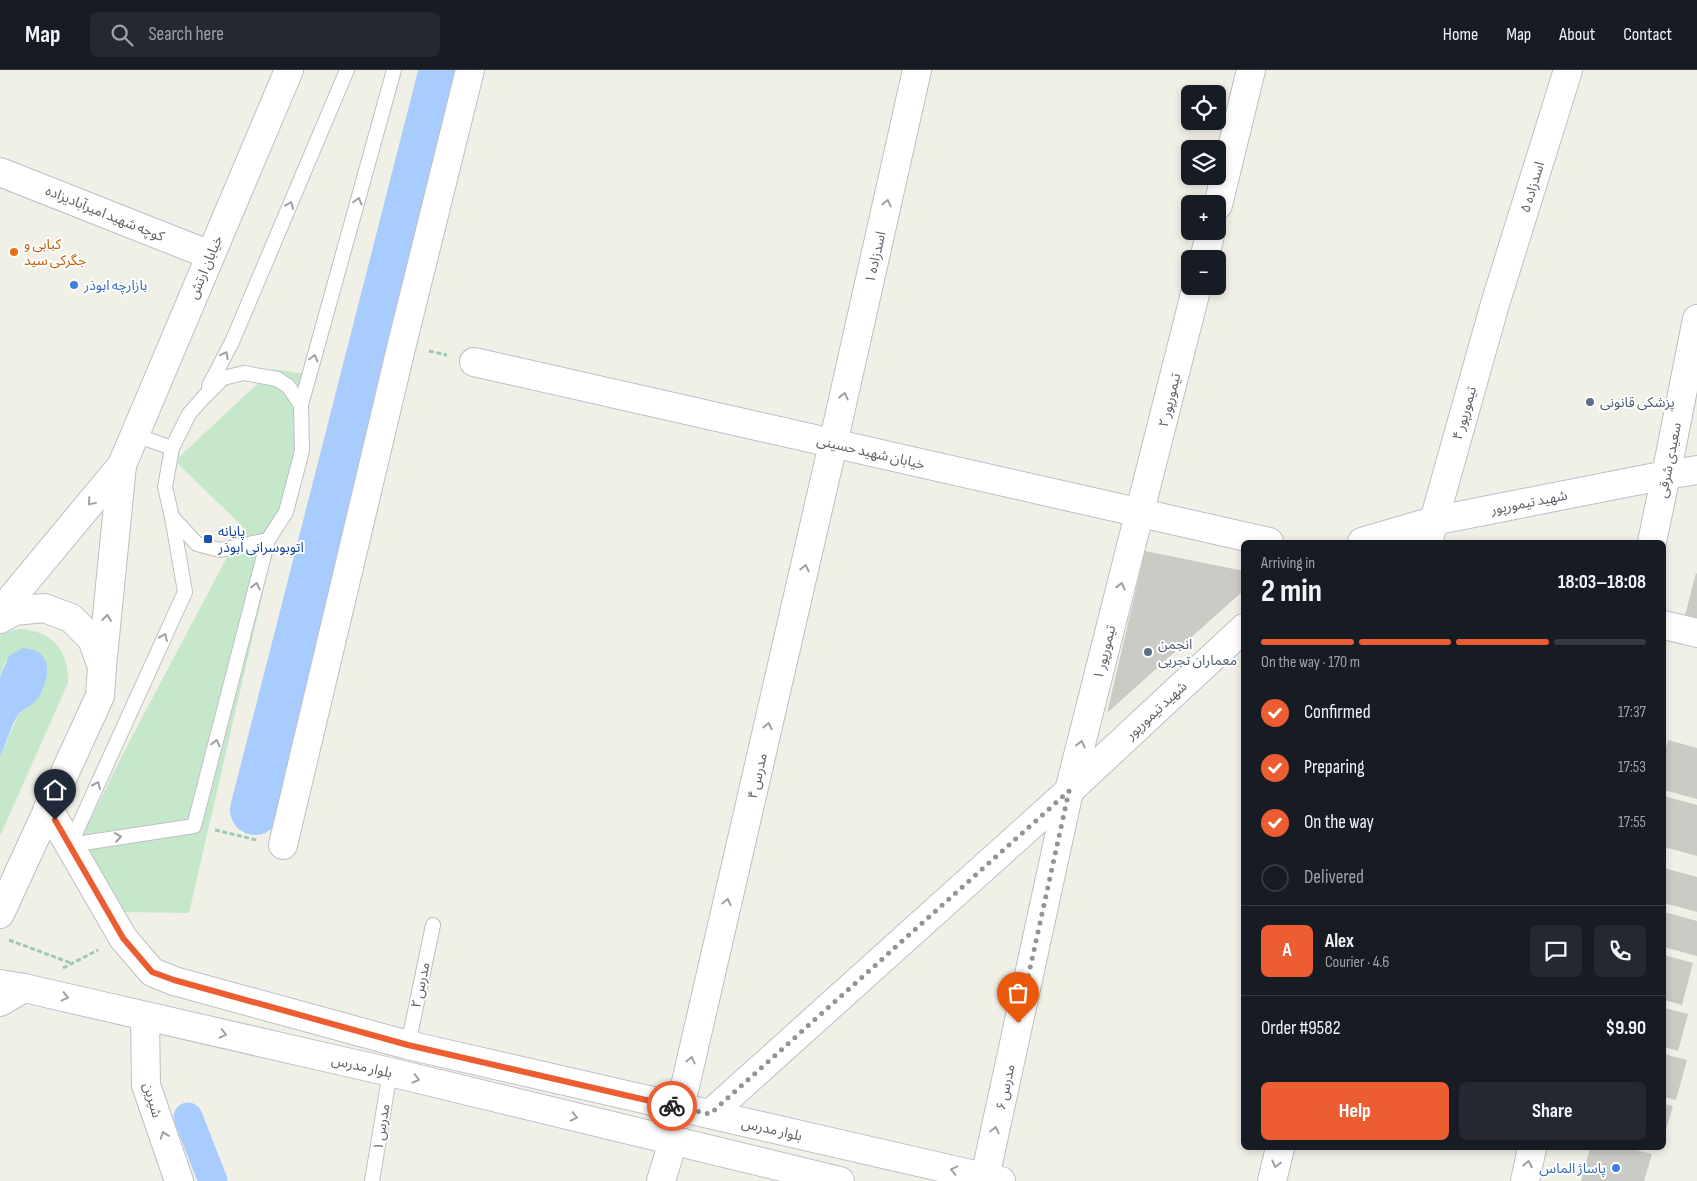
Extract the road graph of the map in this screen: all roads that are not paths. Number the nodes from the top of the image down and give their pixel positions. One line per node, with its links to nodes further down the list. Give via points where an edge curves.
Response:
1 (289, 70): 10 (street, خیابان ارتش)
2 (347, 70): 15 (lane, one-way to 2, via 232,342)
3 (394, 70): 16 (lane, one-way to 3)
4 (470, 70): 39 (street)
5 (916, 70): 18 (street, اسدزاده ۱, one-way to 5)
6 (1251, 70): 9 (street)
7 (1568, 70): 12 (street, اسدزاده ۵)
8 (1, 173): 10 (street, کوچه شهید امیرآبادیزاده)
9 (1220, 195)
10 (210, 255): 17 (street, خیابان ارتش)
11 (1195, 295): 23 (street, تیمورپور ۲)
12 (1495, 304): 25 (street, تیمورپور ۴)
13 (1697, 319): 22 (street, سعیدی شرقی)
14 (474, 362): 18 (street, خیابان شهید حسینی)
15 (203, 398): 16 (lane, via 223,378 244,374 277,379 288,386); 19 (lane, via 189,414)
16 (302, 405): 26 (lane, via 302,451 298,468 286,512)
17 (135, 435): 19 (lane); 20 (street, خیابان ارتش)
18 (833, 444): 23 (street, خیابان شهید حسینی); 47 (street, مدرس ۴, one-way to 18)
19 (172, 448): 24 (lane, via 165,487)
20 (122, 464): 30 (street, one-way to 30); 35 (street, one-way to 20)
21 (1697, 470): 22 (street, شهید تیمورپور)
22 (1666, 475): 25 (street, شهید تیمورپور); 29 (street, سعیدی شرقی)
23 (1140, 513): 27 (street, خیابان شهید حسینی); 36 (street, تیمورپور ۱, one-way to 23)
24 (172, 518): 26 (lane, via 197,544 220,550); 38 (lane, one-way to 24, via 185,592)
25 (1431, 532): 28 (street, شهید تیمورپور)
26 (268, 540): 38 (lane, one-way to 26, via 194,826)
27 (1260, 540)
28 (1376, 540)
29 (1652, 540)
30 (0, 612)
31 (0, 619): 35 (street, via 14,611 44,608 71,618 92,639)
32 (1666, 625): 34 (street)
33 (1241, 631): 36 (street, شهید تیمورپور)
34 (1697, 633)
35 (102, 667): 37 (street, via 100,696)
36 (1069, 791): 48 (street, شهید تیمورپور); 52 (street, مدرس ۶, one-way to 36)
37 (48, 808): 38 (street, بلوار مدرس); 40 (street)
38 (70, 845): 45 (street, بلوار مدرس, via 123,938 152,972)
39 (283, 845)
40 (0, 914)
41 (432, 925): 45 (lane, مدرس ۲)
42 (12, 986): 43 (street); 44 (street, بلوار مدرس, one-way to 44)
43 (0, 1002)
44 (145, 1016): 46 (street, بلوار مدرس, one-way to 46); 53 (street, شیرین, one-way to 44, via 146,1085)
45 (408, 1045): 47 (street, بلوار مدرس)
46 (390, 1072): 49 (street, بلوار مدرس, one-way to 49); 54 (lane, مدرس ۱)
47 (680, 1108): 48 (street, بلوار مدرس)
48 (710, 1114): 52 (street, بلوار مدرس, one-way to 48)
49 (673, 1141): 55 (street); 56 (street, بلوار مدرس)
50 (1280, 1150): 57 (street, one-way to 57)
51 (1532, 1150): 58 (street, one-way to 51)
52 (993, 1179)
53 (180, 1181)
54 (372, 1181)
55 (661, 1181)
56 (840, 1181)
57 (1272, 1181)
58 (1525, 1181)

